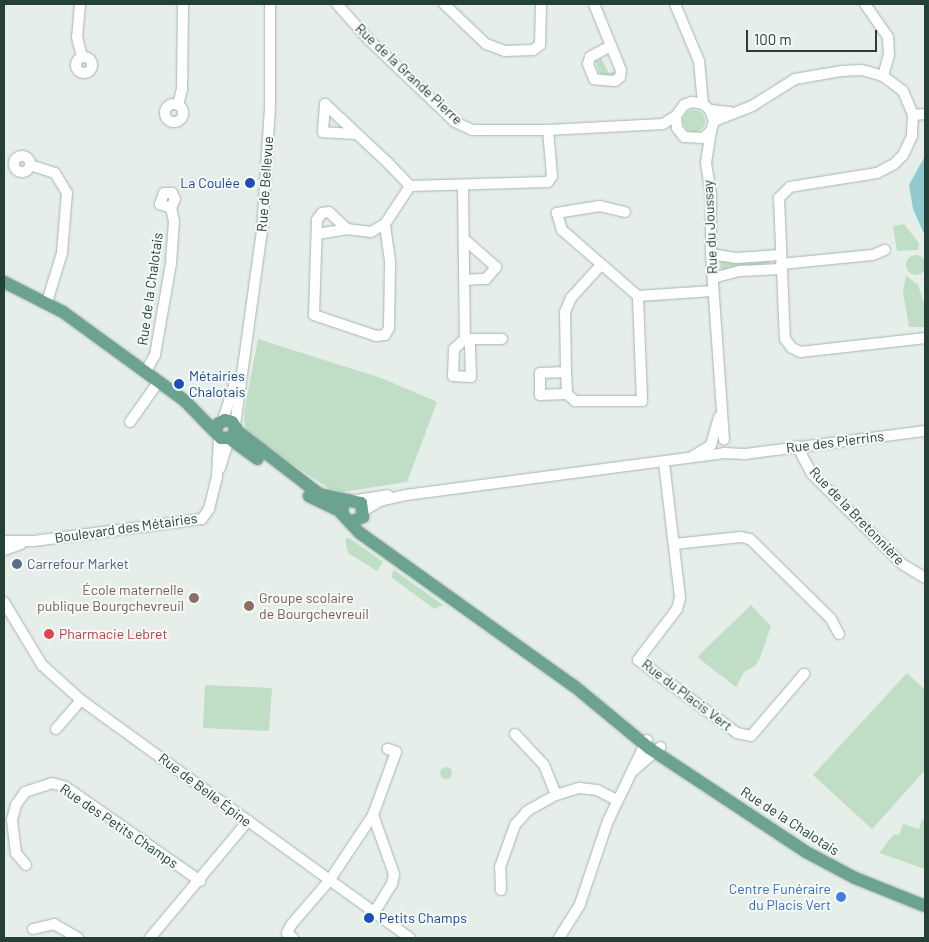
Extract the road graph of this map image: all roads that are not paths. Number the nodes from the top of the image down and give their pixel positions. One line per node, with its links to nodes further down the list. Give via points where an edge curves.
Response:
1 (80, 4): 13 (street, via 78,37)
2 (183, 4): 17 (street, via 182,89)
3 (270, 4): 11 (street, Rue de Bellevue)
4 (277, 4): 11 (street, Rue de Bellevue)
5 (337, 4): 26 (street, Rue de la Grande Pierre, via 455,122 472,130)
6 (444, 4): 7 (street, via 486,44 505,51 533,50 540,44)
7 (541, 4)
8 (594, 4): 12 (street)
9 (675, 4): 15 (street, via 699,61)
10 (865, 4): 14 (street, via 888,37 889,55)
11 (271, 20): 57 (street, Rue de Bellevue, via 270,106 262,231 245,347)
12 (611, 46)
13 (82, 57)
14 (883, 76): 19 (street, via 862,70 795,80 764,100); 21 (street, via 903,91)
15 (701, 88): 16 (street); 18 (street)
16 (692, 102): 18 (street); 22 (street)
17 (178, 105)
18 (707, 107): 19 (street); 23 (street)
19 (736, 112): 23 (street)
20 (925, 114): 21 (street)
21 (913, 115): 42 (street, via 912,136 894,164 877,173 790,187 779,198)
22 (676, 116): 24 (street, Rue de la Grande Pierre); 25 (street)
23 (714, 121): 27 (street)
24 (663, 124): 25 (street); 26 (street, Rue de la Grande Pierre)
25 (677, 128): 29 (street, via 684,137)
26 (548, 130): 32 (street, via 552,176 548,182)
27 (711, 131): 29 (street, via 703,138); 30 (street, Rue du Joussay)
28 (356, 134): 33 (street)
29 (692, 140): 30 (street, Rue du Joussay)
30 (706, 163): 41 (street, Rue du Joussay)
31 (30, 165): 49 (street, via 55,173 67,192 62,253)
32 (463, 185): 33 (street); 39 (street)
33 (410, 186): 36 (street)
34 (171, 208): 52 (street, Rue de la Chalotais, via 174,221 172,263 155,355)
35 (625, 212): 43 (street, via 600,206 557,213 562,230)
36 (385, 224): 37 (street, via 371,232); 38 (street, via 390,261 389,328 385,335 376,336 314,315)
37 (347, 229): 38 (street); 38 (street, via 329,212 322,213 317,220)
38 (318, 234)
39 (464, 239): 45 (street); 45 (street, via 496,267 486,280)
40 (885, 250): 42 (street, via 873,255)
41 (711, 254): 42 (street); 44 (street, Rue du Joussay)
42 (781, 263): 44 (street); 51 (street, via 785,339 792,348 801,352)
43 (600, 266): 48 (street); 53 (street, via 571,298 565,312)
44 (713, 278): 47 (street, Rue du Joussay)
45 (464, 280): 50 (street, via 468,339)
46 (4, 282): 49 (main road, Rue de la Chalotais)
47 (713, 291): 48 (street, Rue du Joussay); 59 (street, Rue du Joussay)
48 (638, 296): 55 (street, via 642,401 576,401)
49 (47, 302): 52 (main road, Rue de la Chalotais)
50 (502, 338)
51 (925, 338)
52 (146, 371): 54 (main road, Rue de la Chalotais)
53 (566, 372): 55 (street); 55 (street, via 540,373 540,395)
54 (159, 381): 56 (street); 57 (main road, Rue de la Chalotais)
55 (568, 394)
56 (130, 422)
57 (226, 430): 62 (main road, Rue de la Chalotais, via 315,491); 63 (main road, Rue de la Chalotais, via 319,503); 65 (street, Boulevard des Métairies, via 208,509 201,520)
58 (925, 431): 60 (street, Rue des Pierrins)
59 (719, 446): 60 (street, Rue des Pierrins, via 745,454); 61 (street, via 690,458)
60 (797, 446): 69 (street, Rue de la Bretonnière, via 812,474 902,564)
61 (664, 463): 62 (street, via 406,495); 67 (street, Rue du Placis Vert)
62 (358, 507): 63 (main road); 64 (main road); 70 (main road, Rue de la Chalotais, via 374,534)
63 (342, 512): 64 (main road, Rue de la Chalotais)
64 (350, 522): 70 (main road, Rue de la Chalotais, via 370,540)
65 (34, 540): 66 (street, Boulevard des Métairies); 68 (street, Boulevard des Métairies)
66 (4, 541)
67 (674, 544): 72 (street, via 741,537 750,539 831,619); 73 (street, Rue du Placis Vert, via 680,598 677,608 638,660 737,733 751,736)
68 (4, 550)
69 (925, 578)
70 (428, 579): 77 (main road, Rue de la Chalotais, via 588,696)
71 (4, 602): 74 (street, Rue de Belle Épine, via 36,658)
72 (839, 634)
73 (804, 674)
74 (81, 700): 75 (street); 84 (street, Rue de Belle Épine)
75 (56, 729)
76 (515, 734): 81 (street, via 544,765)
77 (645, 742): 79 (main road, Rue de la Chalotais); 80 (street)
78 (388, 749): 83 (street, via 396,752)
79 (658, 750): 80 (street); 89 (main road, Rue de la Chalotais, via 813,856 855,878)
80 (633, 770): 82 (street)
81 (556, 795): 82 (street, via 579,788 597,790); 88 (street, via 527,811 514,825 500,867)
82 (617, 800): 96 (street, via 588,885)
83 (373, 815): 87 (street); 90 (street, via 394,874 392,884)
84 (248, 821): 86 (street); 87 (street, Rue de Belle Épine)
85 (26, 865): 86 (street, Rue des Petits Champs, via 16,854 12,820 16,805 25,792 52,783 66,787)
86 (200, 881): 93 (street)
87 (329, 881): 90 (street, Rue de Belle Épine); 94 (street, via 291,925 287,933)
88 (501, 890)
89 (925, 906)
90 (375, 911): 95 (street, Rue de Belle Épine)
91 (33, 929): 92 (street, via 54,924)
92 (78, 938)
93 (150, 938)
94 (293, 938)
95 (410, 938)
96 (558, 938)

